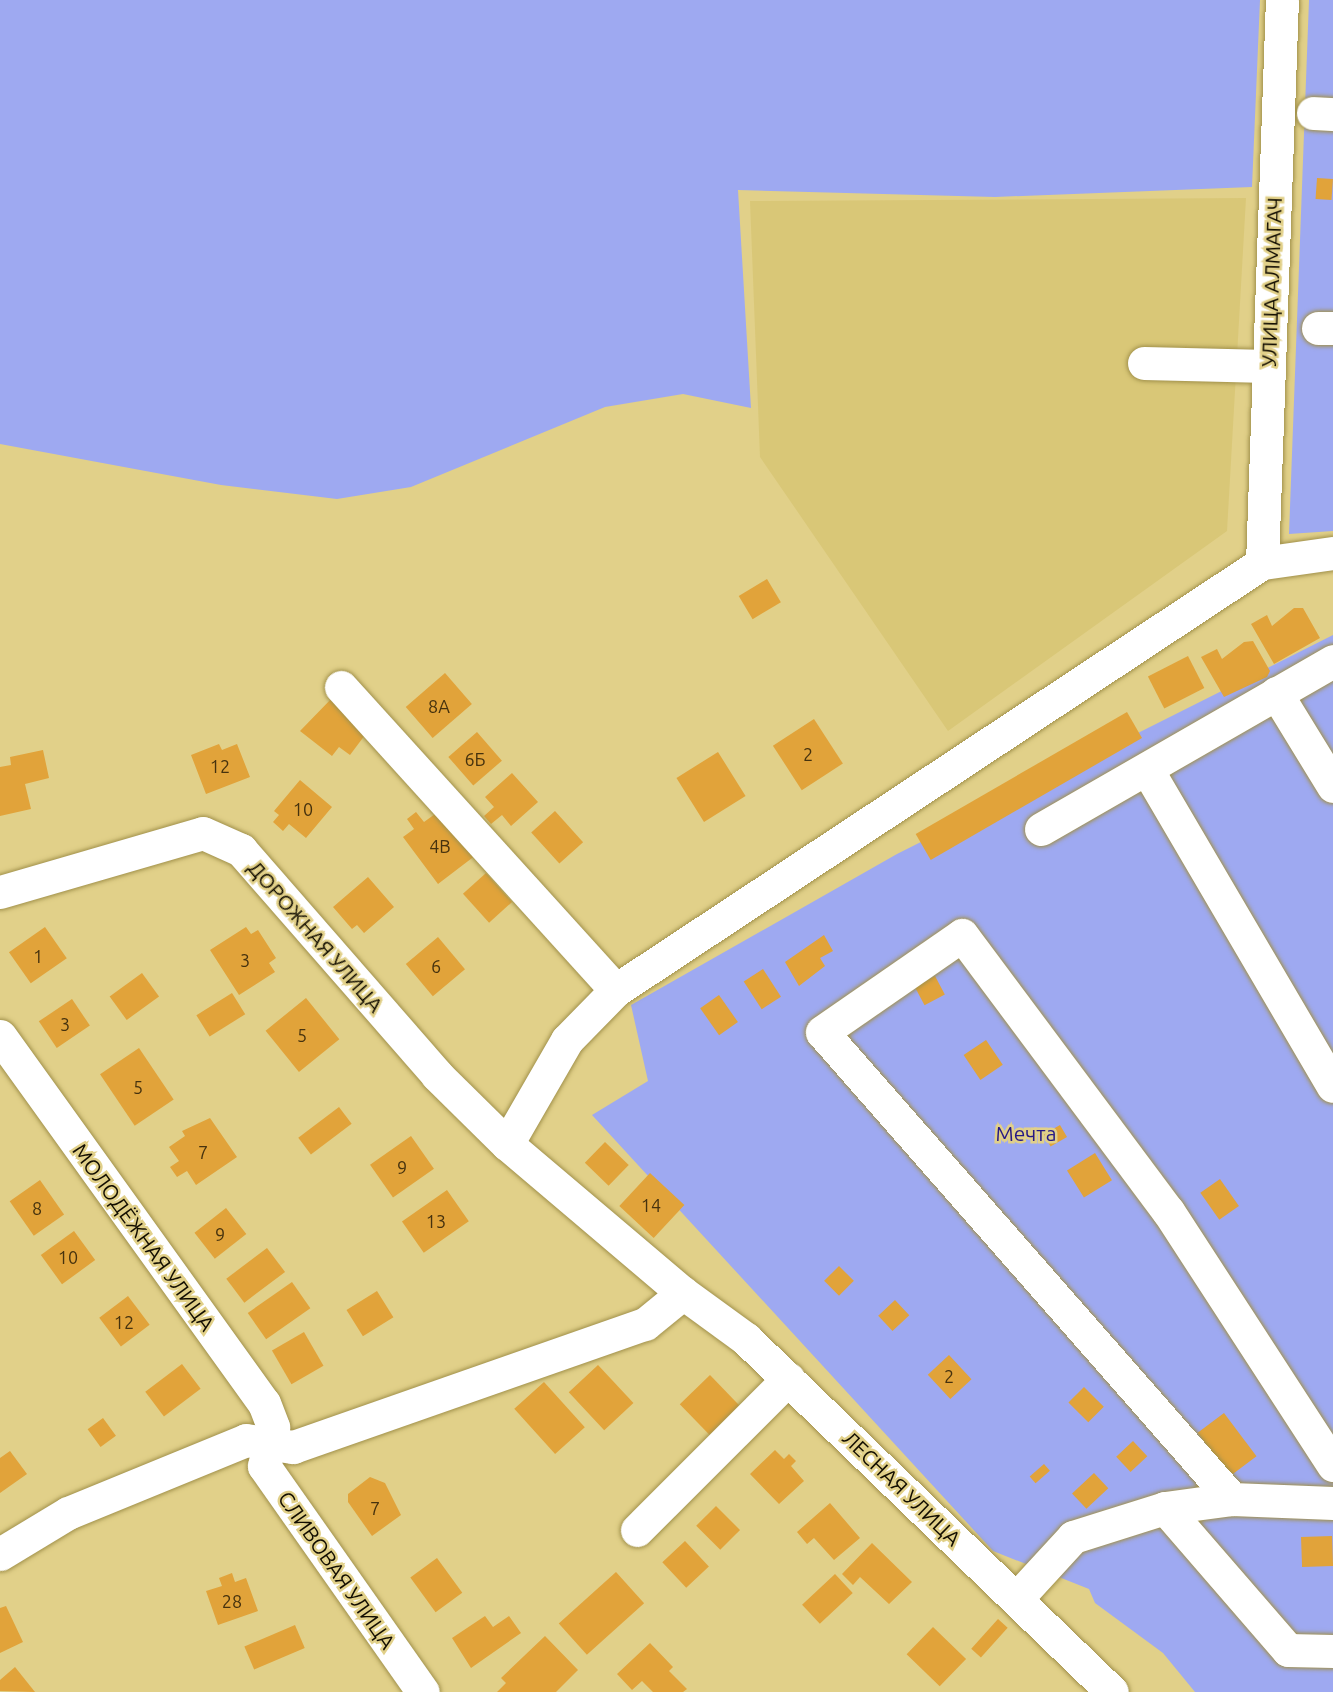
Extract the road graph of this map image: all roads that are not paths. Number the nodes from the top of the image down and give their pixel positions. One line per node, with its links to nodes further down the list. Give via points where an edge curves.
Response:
1 (1282, 0): 3 (street, УЛИЦА АЛМАГАЧ)
2 (1144, 363): 3 (street)
3 (1268, 366): 5 (street, УЛИЦА АЛМАГАЧ)
4 (1333, 553): 5 (street)
5 (1262, 564): 13 (street)
6 (1333, 661): 8 (street)
7 (341, 687): 13 (street)
8 (1276, 693): 9 (street); 10 (street)
9 (1147, 771): 11 (street); 15 (street)
10 (1333, 786)
11 (1041, 829)
12 (0, 892): 16 (street, ДОРОЖНАЯ УЛИЦА, via 203,833 242,850 437,1075)
13 (616, 990): 16 (street, via 567,1040)
14 (0, 1036): 19 (street, МОЛОДЁЖНАЯ УЛИЦА, via 264,1403 273,1427)
15 (1333, 1086)
16 (507, 1144): 17 (street, ДОРОЖНАЯ УЛИЦА)
17 (683, 1293): 18 (street, ЛЕСНАЯ УЛИЦА, via 746,1339); 19 (street, via 645,1324 293,1447)
18 (788, 1379): 24 (street); 26 (street, ЛЕСНАЯ УЛИЦА)
19 (269, 1444): 25 (street, via 246,1440 106,1497); 28 (street, СЛИВОВАЯ УЛИЦА, via 264,1466)
20 (1333, 1465): 21 (street, via 1168,1211 962,935 822,1032)
21 (1232, 1499): 22 (street); 23 (street)
22 (1333, 1503)
23 (1165, 1508): 26 (street, via 1073,1537); 27 (street, via 1288,1650)
24 (637, 1530)
25 (0, 1554)
26 (1017, 1598): 29 (street, ЛЕСНАЯ УЛИЦА)
27 (1333, 1651)
28 (423, 1692)
29 (1112, 1692)

